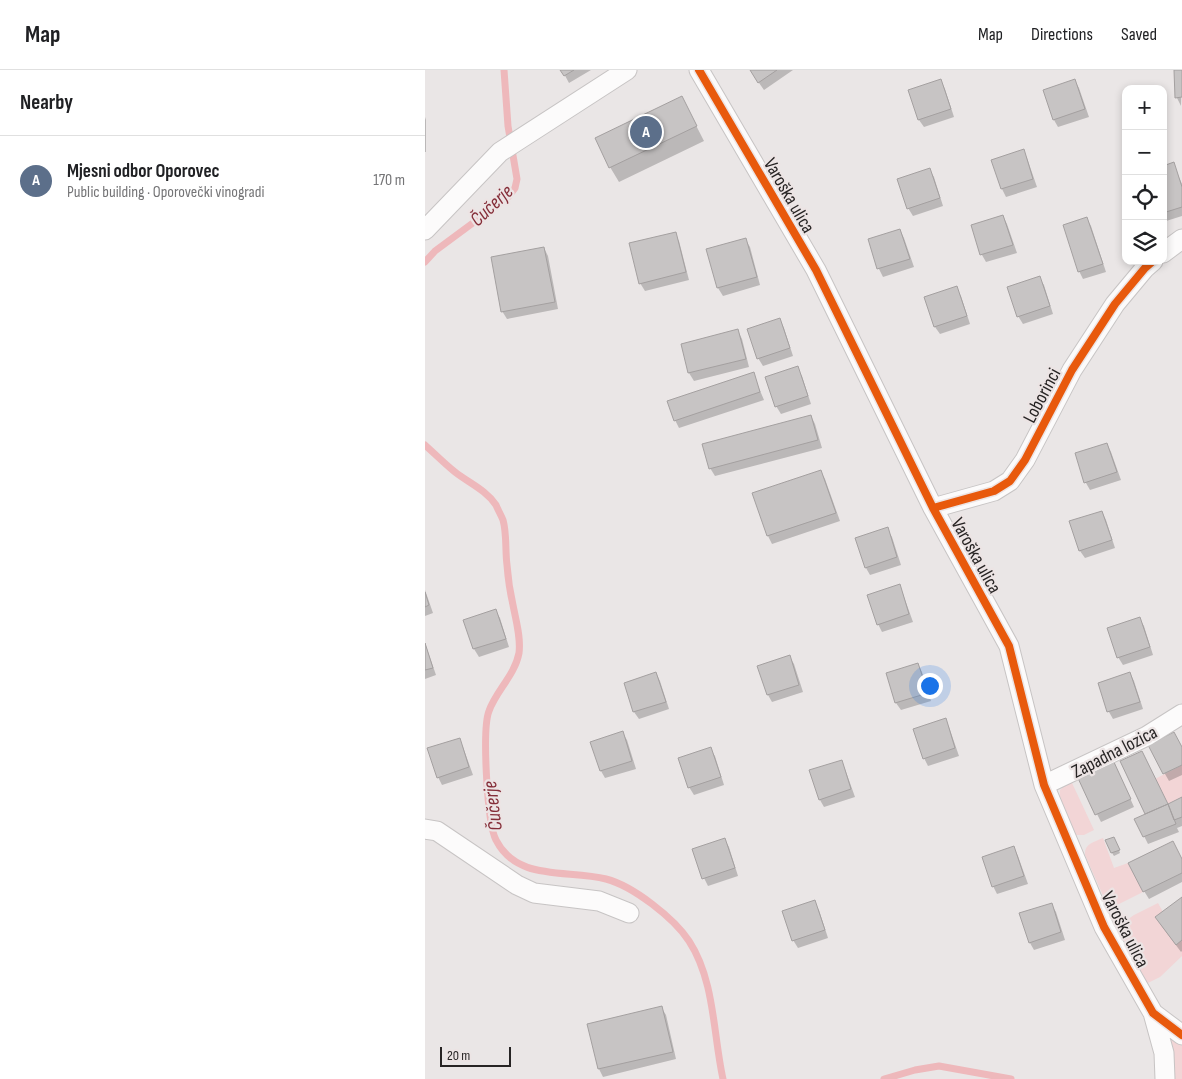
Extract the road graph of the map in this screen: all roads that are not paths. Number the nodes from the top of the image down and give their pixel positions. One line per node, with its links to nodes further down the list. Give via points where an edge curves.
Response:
1 (627, 70): 3 (street, via 500,152)
2 (699, 70): 7 (street, Varoška ulica, via 815,270)
3 (425, 230)
4 (1182, 239): 5 (street)
5 (1167, 250)
6 (1148, 265): 7 (street, Loborinci, via 1115,304 1072,370 1025,460 1010,481 994,491)
7 (933, 508): 9 (street, Varoška ulica, via 1009,646)
8 (1182, 714): 9 (street, Zapadna lozica, via 1147,736)
9 (1044, 786): 12 (street, Varoška ulica, via 1104,927)
10 (425, 829): 11 (street, via 437,831 517,885 535,893 599,901)
11 (629, 912)
12 (1153, 1013): 13 (street, Varoška ulica); 14 (street, via 1164,1054)
13 (1182, 1035)
14 (1165, 1079)

